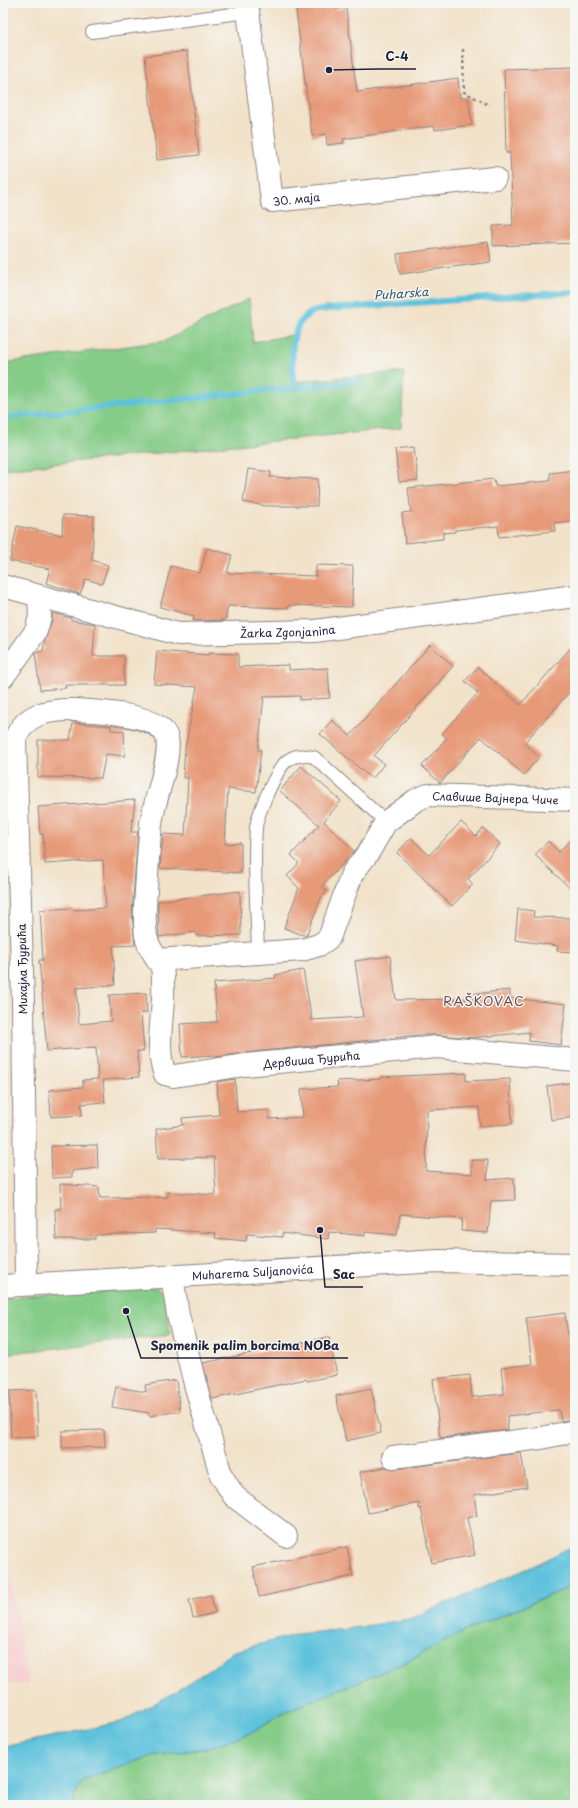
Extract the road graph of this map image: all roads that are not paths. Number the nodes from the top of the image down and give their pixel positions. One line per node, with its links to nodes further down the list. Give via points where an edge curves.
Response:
1 (248, 7): 2 (lane); 3 (street, 30. маја, via 272,202)
2 (92, 32)
3 (495, 178)
4 (3, 586): 5 (street, Žarka Zgonjanina)
5 (39, 596): 6 (street, Žarka Zgonjanina, via 178,634 315,631); 7 (street, via 40,617 36,631)
6 (575, 596)
7 (3, 677)
8 (87, 711): 12 (street, Дервиша Ђурића, via 129,716 156,724 167,738 167,752 151,823 144,915 149,947); 16 (street, Михајла Ђурића, via 58,710 39,714 24,723 15,739 23,1002)
9 (575, 800): 10 (street, Славише Вајнера Чиче, via 428,795 416,800)
10 (386, 822): 11 (street, Славише Вајнера Чиче, via 368,854 352,874 329,938 319,945 302,950); 11 (lane, via 314,757 300,754 288,759 280,768 256,826)
11 (258, 953): 12 (street)
12 (157, 960): 13 (street, Дервиша Ђурића, via 162,968 160,1051 165,1074 174,1076 245,1064 437,1047)
13 (575, 1060)
14 (575, 1264): 15 (street, Muharema Suljanovića, via 439,1261)
15 (172, 1276): 16 (street, Muharema Suljanovića); 20 (street, via 179,1322 221,1475 234,1496)
16 (26, 1284): 17 (street, Muharema Suljanovića)
17 (3, 1286)
18 (575, 1431): 19 (street, via 541,1438)
19 (393, 1456)
20 (286, 1536)

